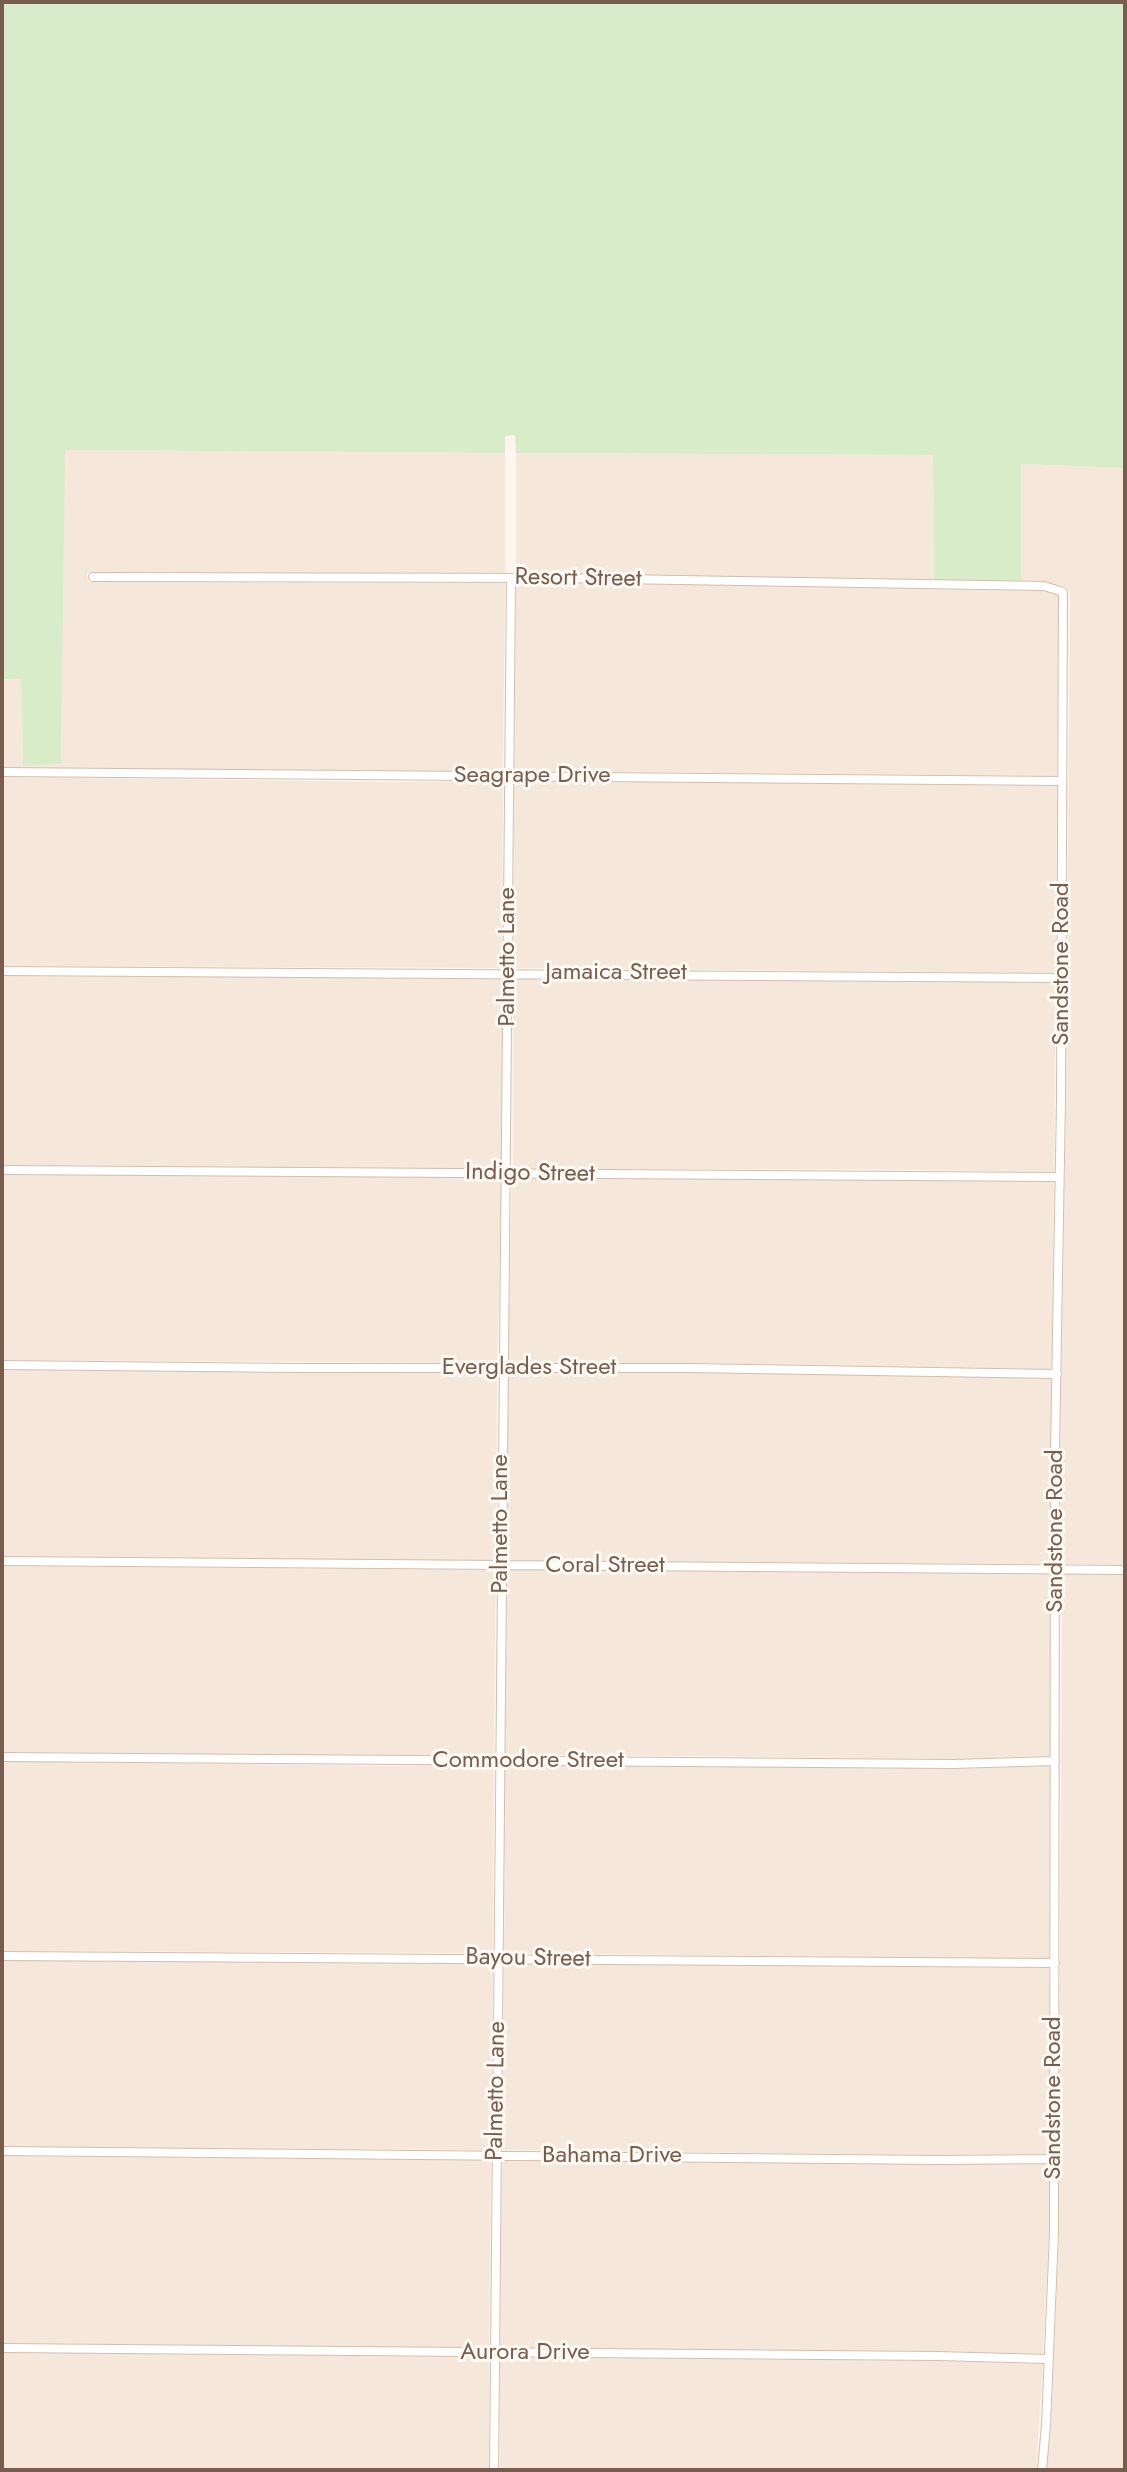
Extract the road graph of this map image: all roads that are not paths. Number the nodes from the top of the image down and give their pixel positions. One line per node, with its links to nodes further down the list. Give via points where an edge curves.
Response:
1 (93, 577): 2 (street, Resort Street)
2 (511, 578): 3 (street, Resort Street, via 1044,586); 5 (street, Palmetto Lane)
3 (1063, 592): 6 (street, Sandstone Road)
4 (2, 772): 5 (street, Seagrape Drive)
5 (509, 776): 6 (street, Seagrape Drive); 8 (street, Palmetto Lane)
6 (1062, 781): 9 (street, Sandstone Road)
7 (2, 971): 8 (street, Jamaica Street)
8 (507, 973): 9 (street, Jamaica Street); 11 (street, Palmetto Lane)
9 (1062, 978): 12 (street, Sandstone Road)
10 (2, 1170): 11 (street, Indigo Street)
11 (507, 1174): 12 (street, Indigo Street); 14 (street, Palmetto Lane)
12 (1059, 1177): 15 (street, Sandstone Road)
13 (2, 1365): 14 (street, Everglades Street)
14 (502, 1368): 15 (street, Everglades Street); 17 (street, Palmetto Lane)
15 (1057, 1374): 18 (street, Sandstone Road)
16 (2, 1561): 17 (street, Coral Street)
17 (501, 1566): 18 (street, Coral Street); 21 (street, Palmetto Lane)
18 (1056, 1569): 19 (street, Coral Street); 22 (street, Sandstone Road)
19 (1125, 1570)
20 (2, 1757): 21 (street, Commodore Street)
21 (500, 1759): 22 (street, Commodore Street); 24 (street, Palmetto Lane)
22 (1055, 1761): 25 (street, Sandstone Road)
23 (2, 1956): 24 (street, Bayou Street)
24 (498, 1958): 25 (street, Bayou Street); 27 (street, Palmetto Lane)
25 (1055, 1963): 28 (street, Sandstone Road)
26 (2, 2151): 27 (street, Bahama Drive)
27 (497, 2155): 28 (street, Bahama Drive); 30 (street, Palmetto Lane)
28 (1054, 2159): 31 (street, Sandstone Road)
29 (2, 2348): 30 (street, Aurora Drive)
30 (495, 2353): 31 (street, Aurora Drive); 32 (street, Palmetto Lane)
31 (1049, 2359): 33 (street, Sandstone Road)
32 (495, 2470)
33 (1042, 2470)

